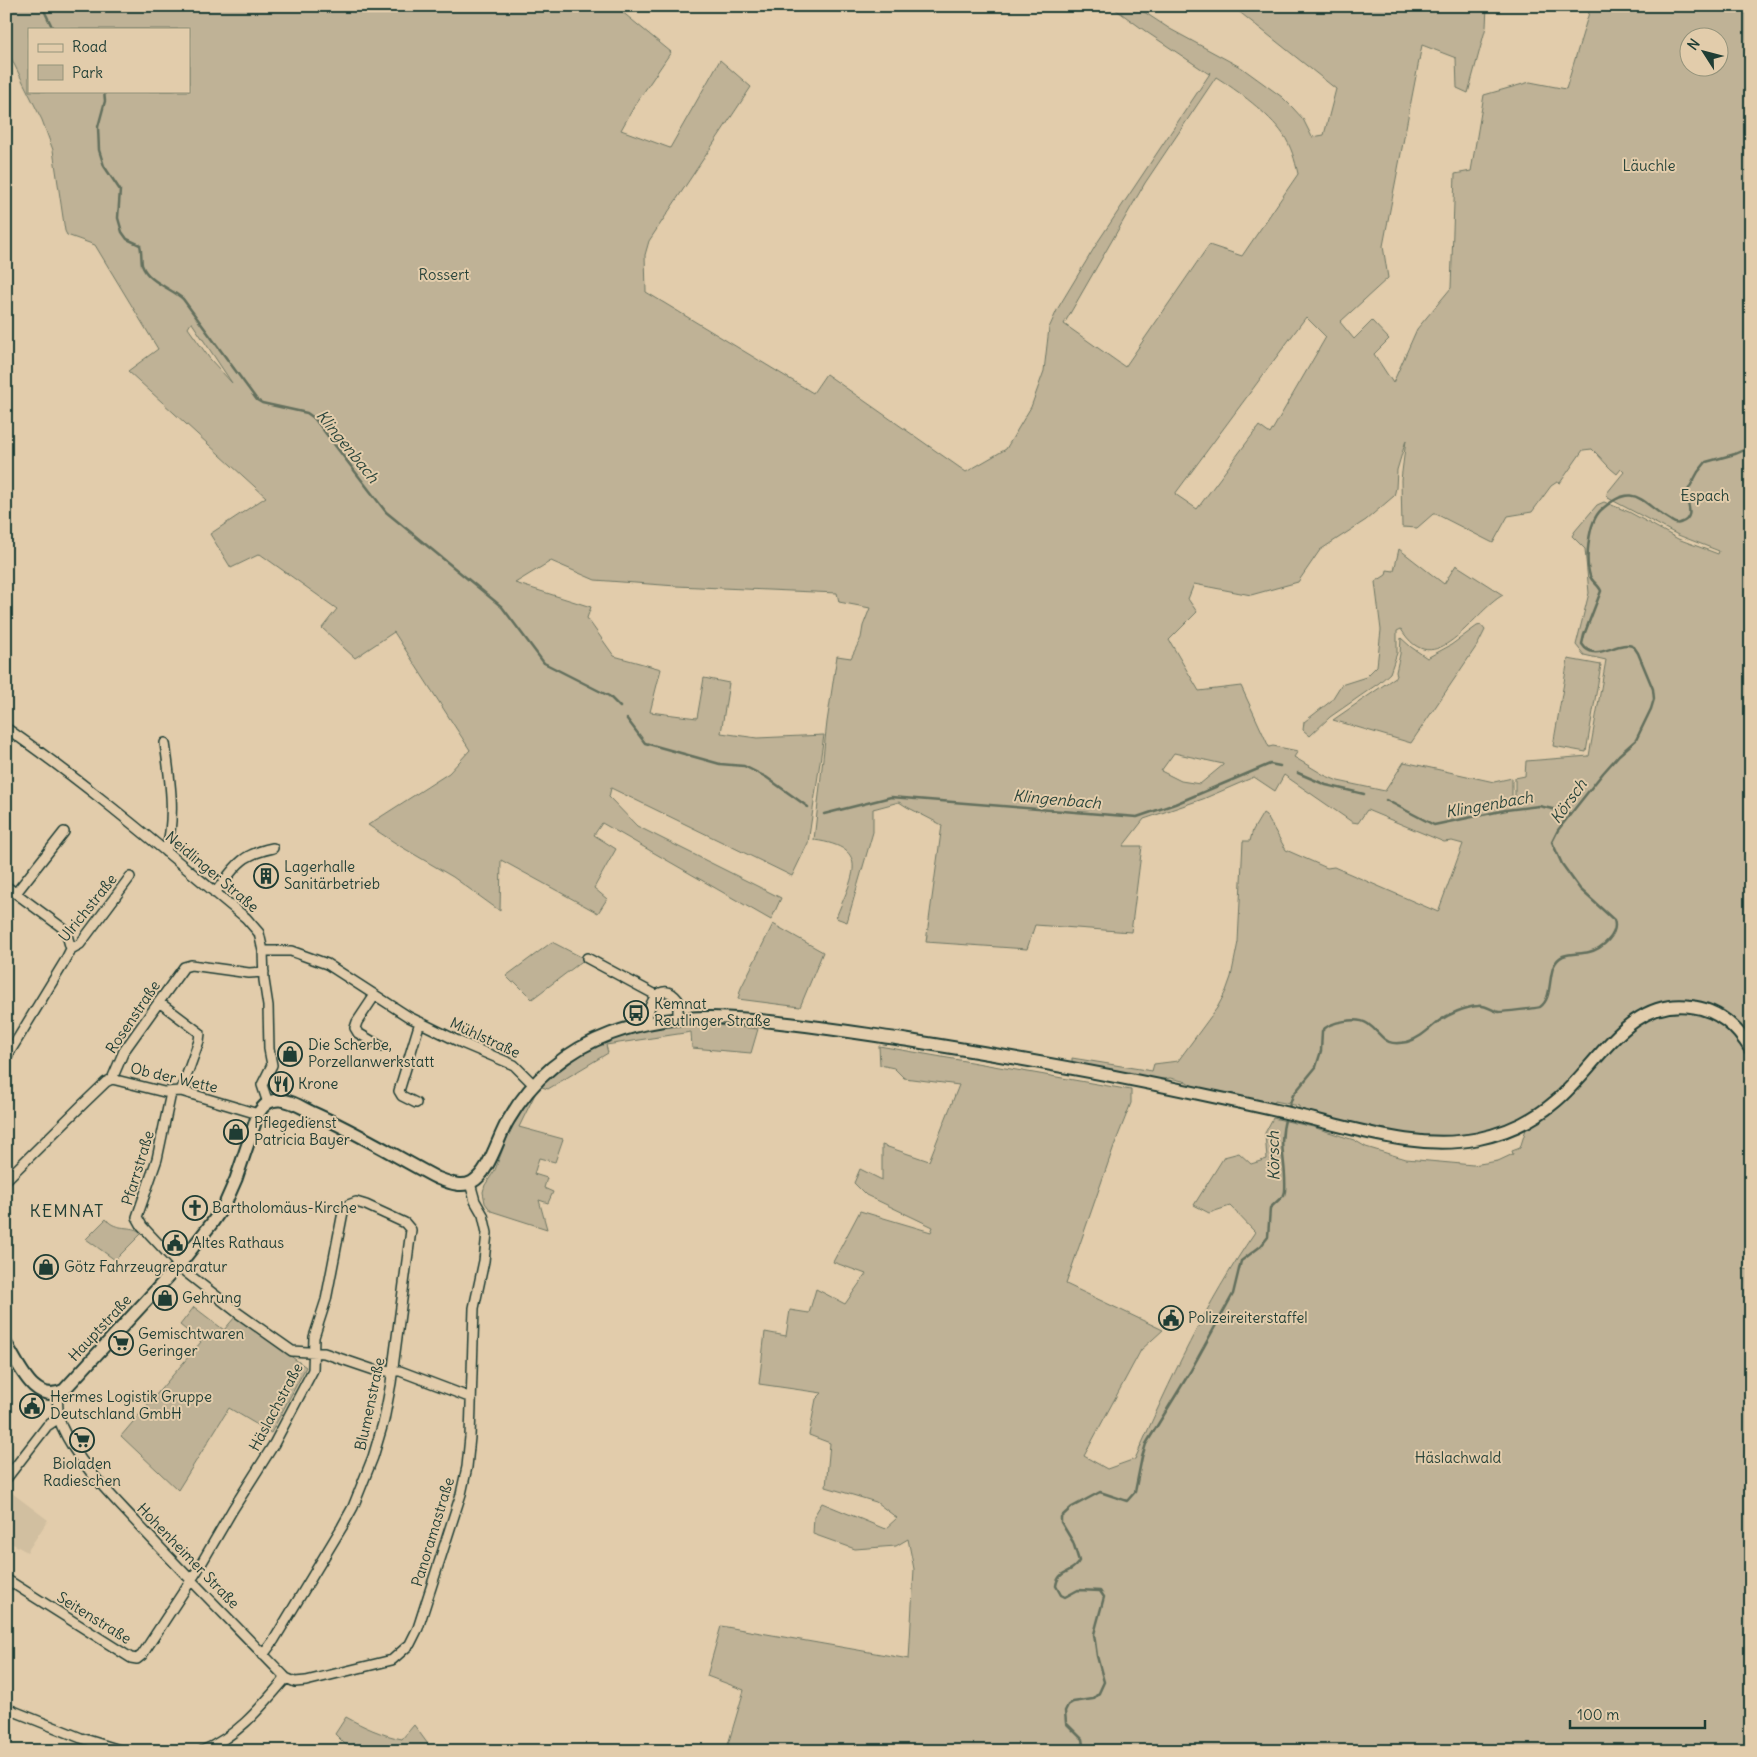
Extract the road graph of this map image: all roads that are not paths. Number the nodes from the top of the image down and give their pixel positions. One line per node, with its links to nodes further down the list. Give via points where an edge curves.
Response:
1 (6, 728): 5 (street, Neidlinger Straße, via 93,791)
2 (165, 743): 5 (street, via 172,809)
3 (64, 832): 8 (street)
4 (273, 848): 9 (street, via 239,862)
5 (166, 852): 9 (street, Neidlinger Straße)
6 (130, 878): 10 (street, Ulrichstraße, via 80,944)
7 (6, 886): 8 (street)
8 (16, 893): 10 (street, via 64,929)
9 (215, 893): 11 (street, Neidlinger Straße, via 256,929)
10 (71, 949): 22 (street, Ulrichstraße)
11 (263, 951): 13 (street, Neidlinger Straße); 14 (street, Mühlstraße, via 291,951 312,958 334,968)
12 (587, 958): 15 (street)
13 (264, 972): 16 (street, Rosenstraße, via 188,965); 27 (street, Neidlinger Straße, via 272,1065 262,1085)
14 (375, 995): 18 (street, Mühlstraße); 20 (street, via 355,1028)
15 (656, 996): 17 (street, via 661,993 674,995 678,1000); 19 (street, via 649,1007)
16 (159, 1002): 23 (street, Rosenstraße, via 124,1050); 25 (street, via 200,1033)
17 (678, 1018): 19 (main road); 21 (main road, via 721,1017 776,1022 950,1047 1135,1080 1413,1140 1448,1142 1490,1136 1542,1112 1567,1091 1625,1028 1647,1013 1666,1007 1686,1006 1712,1012 1735,1028)
18 (420, 1022): 24 (street, Mühlstraße, via 514,1065); 28 (street, via 400,1091 402,1096)
19 (647, 1022): 24 (main road, via 593,1040 561,1061)
20 (380, 1046)
21 (1751, 1050)
22 (6, 1058)
23 (112, 1079): 26 (street, Ob der Wette); 30 (street, Rosenstraße)
24 (534, 1085): 31 (main road, via 510,1116 484,1170)
25 (181, 1091): 26 (street, Ob der Wette); 29 (street, Ob der Wette)
26 (171, 1093): 33 (street, Pfarrstraße, via 157,1159 138,1217 142,1226)
27 (268, 1102): 29 (main road, Hauptstraße); 31 (main road, via 281,1100 298,1106 348,1129 437,1178 456,1184)
28 (416, 1103)
29 (258, 1114): 33 (main road, Hauptstraße, via 225,1204)
30 (6, 1180)
31 (470, 1183): 38 (street, Panoramastraße, via 487,1233 474,1308)
32 (350, 1203): 35 (street, Häslachstraße, via 344,1212 326,1300 314,1337); 36 (street, Blumenstraße, via 358,1202 374,1209 408,1225 411,1230)
33 (179, 1265): 35 (street, via 292,1352); 37 (main road, Hauptstraße, via 64,1390)
34 (6, 1344): 37 (main road, via 33,1386 42,1392)
35 (314, 1352): 36 (street, via 377,1371); 42 (street, Häslachstraße, via 313,1370 279,1436)
36 (393, 1371): 38 (street); 43 (street, Blumenstraße, via 378,1441 353,1507)
37 (57, 1393): 39 (street, Hohenheimer Straße)
38 (472, 1397): 44 (street, Panoramastraße, via 467,1467 461,1494 424,1611 410,1644 385,1662 306,1682)
39 (59, 1418): 40 (street, via 47,1426); 42 (street, Hohenheimer Straße, via 89,1470)
40 (6, 1479)
41 (6, 1579): 42 (street, Seitenstraße, via 134,1659 142,1655)
42 (191, 1580): 43 (street, Hohenheimer Straße)
43 (263, 1655): 44 (street, Hohenheimer Straße)
44 (286, 1678): 47 (street, via 242,1727)
45 (6, 1708): 46 (street)
46 (123, 1751)
47 (202, 1751)

